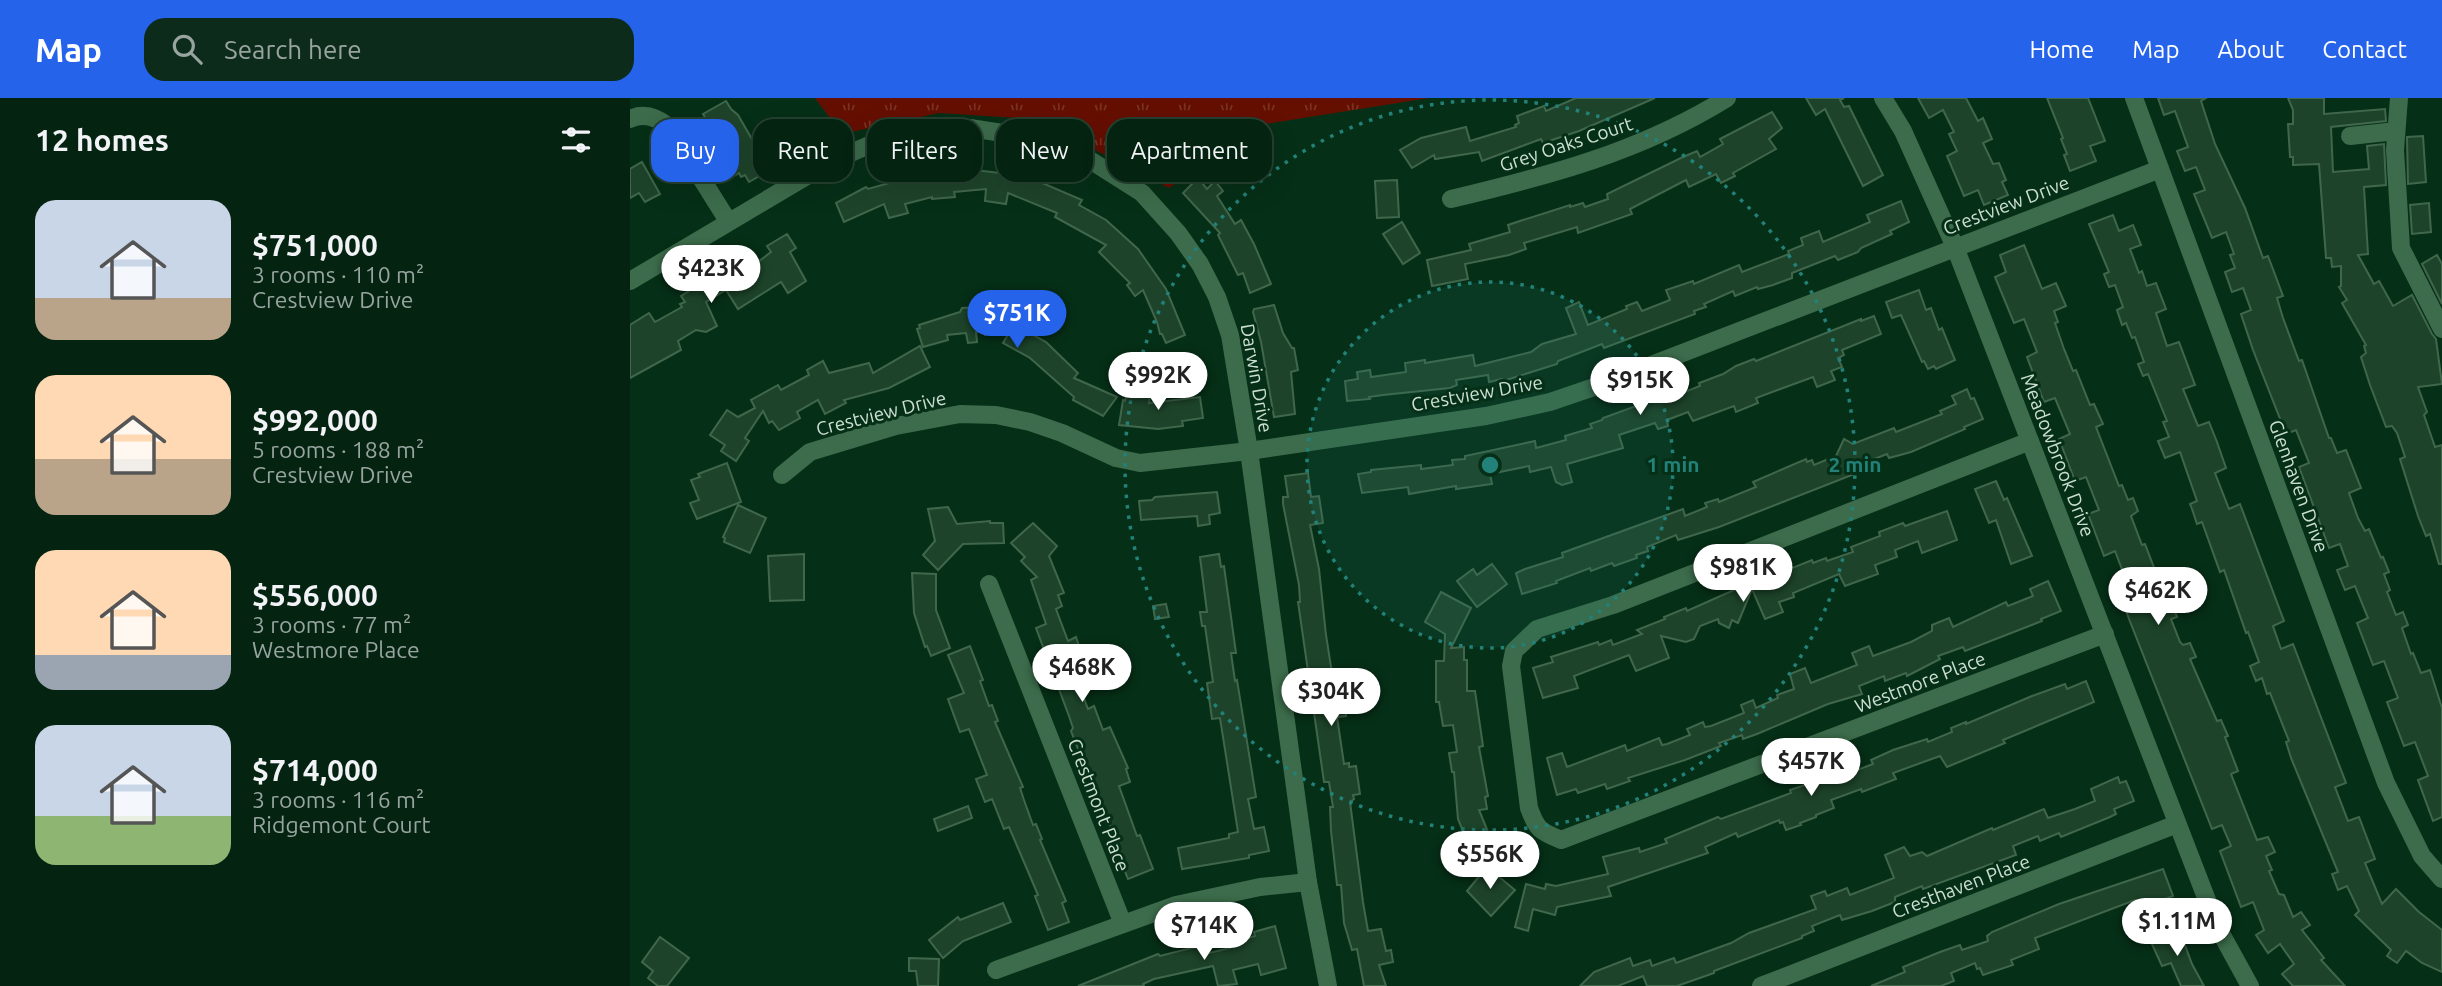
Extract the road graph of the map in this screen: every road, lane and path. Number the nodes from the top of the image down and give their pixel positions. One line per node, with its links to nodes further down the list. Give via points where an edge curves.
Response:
1 (1727, 98): 9 (street, Grey Oaks Court, via 1637,144 1552,175)
2 (1883, 98): 11 (street, Meadowbrook Drive, via 1903,131)
3 (2134, 98): 8 (street, Glenhaven Drive)
4 (2399, 98): 6 (street)
5 (630, 119): 10 (street, via 656,117 670,127)
6 (2396, 131): 7 (street); 13 (street, via 2401,248)
7 (2350, 136)
8 (2160, 169): 11 (street, Crestview Drive); 20 (street, Glenhaven Drive, via 2386,783 2422,856)
9 (1451, 199)
10 (728, 222): 12 (street, Darwin Drive); 15 (street, Darwin Drive, via 832,161 911,134 970,128 1028,137 1090,160 1142,193 1200,264 1230,335)
11 (1955, 247): 14 (street, Meadowbrook Drive); 15 (street, Crestview Drive, via 1550,402 1486,416)
12 (630, 281)
13 (2442, 329)
14 (2030, 441): 18 (street, Meadowbrook Drive); 18 (street, Westmore Place, via 1613,605 1537,629 1514,651 1511,666 1535,826 1562,840)
15 (1249, 451): 16 (street, Crestview Drive, via 1140,463 1116,458 1030,422 960,414 896,426 810,452); 21 (street, Darwin Drive)
16 (782, 475)
17 (989, 584): 22 (street, Crestmont Place)
18 (2105, 634): 19 (street, Meadowbrook Drive)
19 (2177, 824): 25 (street, Cresthaven Place); 26 (street, Meadowbrook Drive, via 2217,926)
20 (2442, 879)
21 (1308, 882): 22 (street, via 1176,905); 24 (street, Darwin Drive)
22 (1123, 924): 23 (street)
23 (996, 970)
24 (1328, 986)
25 (1761, 986)
26 (2250, 986)

